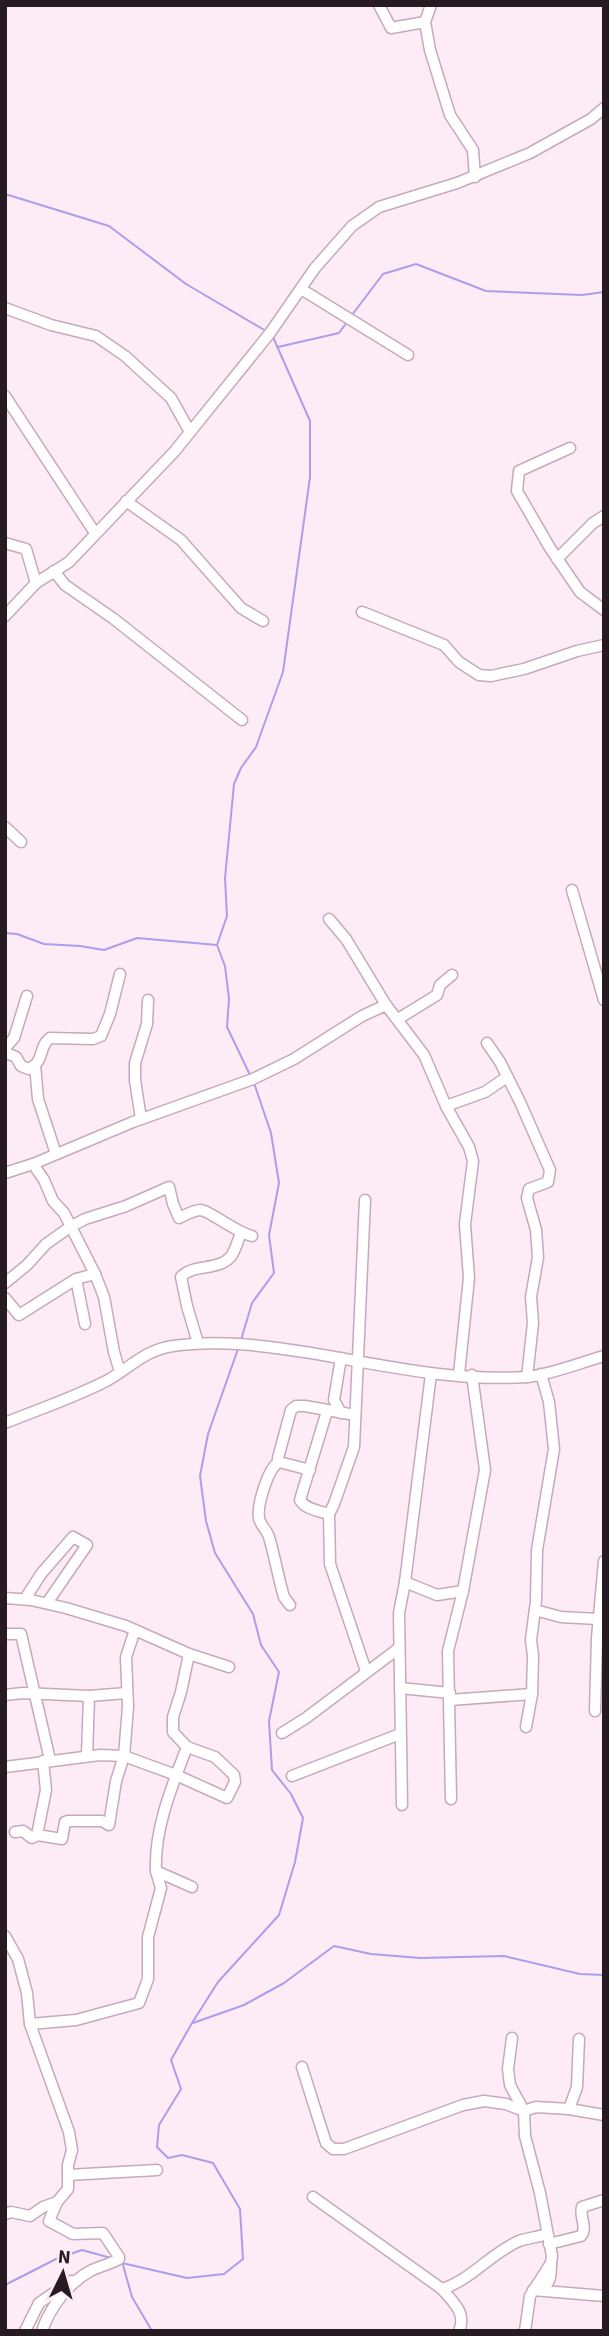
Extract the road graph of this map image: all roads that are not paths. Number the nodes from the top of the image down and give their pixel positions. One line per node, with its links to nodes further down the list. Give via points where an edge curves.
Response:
1 (379, 5): 3 (street, via 391,28)
2 (431, 5): 3 (street)
3 (425, 22): 5 (street, via 450,115 474,150)
4 (604, 108): 5 (street, via 530,153)
5 (475, 177): 6 (street, via 394,201 364,216 336,243)
6 (301, 289): 8 (street); 10 (street)
7 (5, 308): 10 (street, via 96,336 170,398)
8 (408, 355)
9 (5, 396): 14 (street)
10 (190, 432): 12 (street)
11 (570, 447): 16 (street, via 519,471 518,476 522,502)
12 (126, 501): 14 (street); 22 (street, via 181,540 241,608)
13 (604, 516): 16 (street)
14 (95, 533): 17 (street, via 69,562)
15 (5, 543): 18 (street, via 26,549)
16 (557, 559): 19 (street, via 580,592)
17 (54, 571): 18 (street); 24 (street, via 65,585)
18 (36, 583): 21 (street)
19 (604, 610)
20 (362, 612): 23 (street, via 444,645 479,675 524,669)
21 (5, 616)
22 (263, 621)
23 (604, 645)
24 (242, 720)
25 (5, 827): 26 (street)
26 (21, 842)
27 (572, 890): 33 (street)
28 (329, 919): 34 (street)
29 (120, 974): 38 (street, via 101,1036 50,1038)
30 (452, 975): 35 (street, via 440,985 437,995)
31 (27, 996): 37 (street, via 14,1038)
32 (148, 1000): 41 (street, via 147,1024 135,1063)
33 (604, 1000)
34 (386, 1004): 35 (street); 41 (street, via 294,1059)
35 (398, 1019): 40 (street, via 424,1055)
36 (487, 1043): 39 (street)
37 (5, 1049): 38 (street, via 21,1066 29,1069)
38 (35, 1065): 42 (street, via 38,1099)
39 (507, 1077): 40 (street, via 485,1092); 63 (street, via 550,1170 548,1182 529,1189 527,1198 538,1257)
40 (446, 1106): 60 (street, via 473,1161 465,1224 469,1278)
41 (141, 1119): 42 (street)
42 (56, 1154): 43 (street)
43 (33, 1164): 44 (street); 46 (street)
44 (5, 1173)
45 (365, 1200): 57 (street)
46 (69, 1227): 47 (street, via 169,1187 179,1218 204,1210); 49 (street); 51 (street)
47 (241, 1233): 48 (street); 54 (street, via 231,1256 180,1277)
48 (252, 1236)
49 (95, 1274): 50 (street); 58 (street)
50 (76, 1279): 52 (street, via 19,1315); 53 (street)
51 (5, 1283)
52 (5, 1298)
53 (85, 1324)
54 (198, 1343): 56 (street, via 240,1343); 58 (street, via 153,1352)
55 (604, 1356): 61 (street)
56 (341, 1358): 57 (street); 65 (street, via 334,1400)
57 (356, 1360): 59 (street); 66 (street)
58 (120, 1372): 67 (street)
59 (431, 1374): 60 (street); 72 (street)
60 (459, 1374): 62 (street)
61 (541, 1374): 63 (street); 78 (street, via 554,1449 537,1550)
62 (472, 1375): 63 (street); 73 (street, via 485,1470)
63 (527, 1377)
64 (327, 1411): 65 (street); 68 (street, via 304,1405 291,1410); 69 (street)
65 (341, 1413): 66 (street)
66 (355, 1415): 70 (street, via 354,1447)
67 (5, 1423)
68 (279, 1462): 69 (street); 77 (street, via 269,1475 258,1514)
69 (310, 1470): 70 (street, via 300,1500)
70 (329, 1514): 85 (street, via 330,1564)
71 (604, 1561): 79 (street)
72 (405, 1582): 73 (street, via 437,1595); 82 (street)
73 (463, 1591): 92 (street, via 448,1651)
74 (5, 1598): 75 (street)
75 (25, 1599): 76 (street); 76 (street, via 73,1537 87,1545)
76 (47, 1604): 80 (street)
77 (290, 1605)
78 (535, 1610): 79 (street); 89 (street)
79 (598, 1619): 93 (street)
80 (135, 1630): 83 (street); 87 (street, via 126,1657)
81 (5, 1634): 88 (street, via 21,1634)
82 (399, 1648): 85 (street); 86 (street)
83 (190, 1654): 84 (street); 97 (street, via 172,1725)
84 (229, 1667)
85 (366, 1671): 95 (street)
86 (400, 1688): 92 (street); 96 (street)
87 (127, 1693): 91 (street); 99 (street)
88 (34, 1694): 90 (street); 91 (street); 100 (street)
89 (532, 1694): 92 (street); 94 (street)
90 (5, 1695)
91 (89, 1696): 98 (street)
92 (450, 1697): 104 (street)
93 (595, 1710)
94 (526, 1727)
95 (282, 1733)
96 (400, 1734): 103 (street); 105 (street)
97 (187, 1747): 102 (street); 102 (street, via 215,1757 234,1775 235,1782 227,1798)
98 (87, 1756): 99 (street); 100 (street)
99 (124, 1756): 102 (street); 107 (street, via 109,1825 68,1821 62,1839)
100 (47, 1760): 101 (street); 107 (street)
101 (5, 1767)
102 (176, 1775): 108 (street, via 161,1825)
103 (292, 1776)
104 (451, 1799)
105 (402, 1805)
106 (15, 1832): 107 (street, via 23,1831 32,1838)
107 (37, 1835)
108 (156, 1871): 109 (street); 111 (street, via 161,1888 148,1937 148,1979 139,2003 76,2020)
109 (192, 1887)
110 (6, 1937): 111 (street, via 24,1978)
111 (30, 2024): 119 (street, via 69,2132)
112 (512, 2038): 116 (street, via 510,2085)
113 (579, 2039): 115 (street, via 577,2087)
114 (302, 2067): 116 (street, via 326,2143 332,2149 344,2149 463,2105 484,2101)
115 (569, 2109): 116 (street); 117 (street)
116 (524, 2111): 124 (street, via 525,2136)
117 (604, 2115)
118 (157, 2170): 119 (street)
119 (68, 2175): 122 (street, via 68,2189)
120 (313, 2197): 126 (street)
121 (604, 2200): 124 (street, via 581,2210 581,2236)
122 (57, 2202): 123 (street, via 30,2216); 125 (street, via 48,2221 73,2234 103,2234 118,2253 118,2259)
123 (5, 2214)
124 (548, 2239): 126 (street, via 519,2241 456,2285); 127 (street, via 551,2263)
125 (83, 2277): 129 (street, via 39,2303); 130 (street, via 60,2297)
126 (442, 2289): 131 (street, via 461,2311)
127 (536, 2290): 128 (street); 132 (street, via 528,2302)
128 (604, 2296)
129 (25, 2331)
130 (42, 2331)
131 (459, 2331)
132 (525, 2331)

